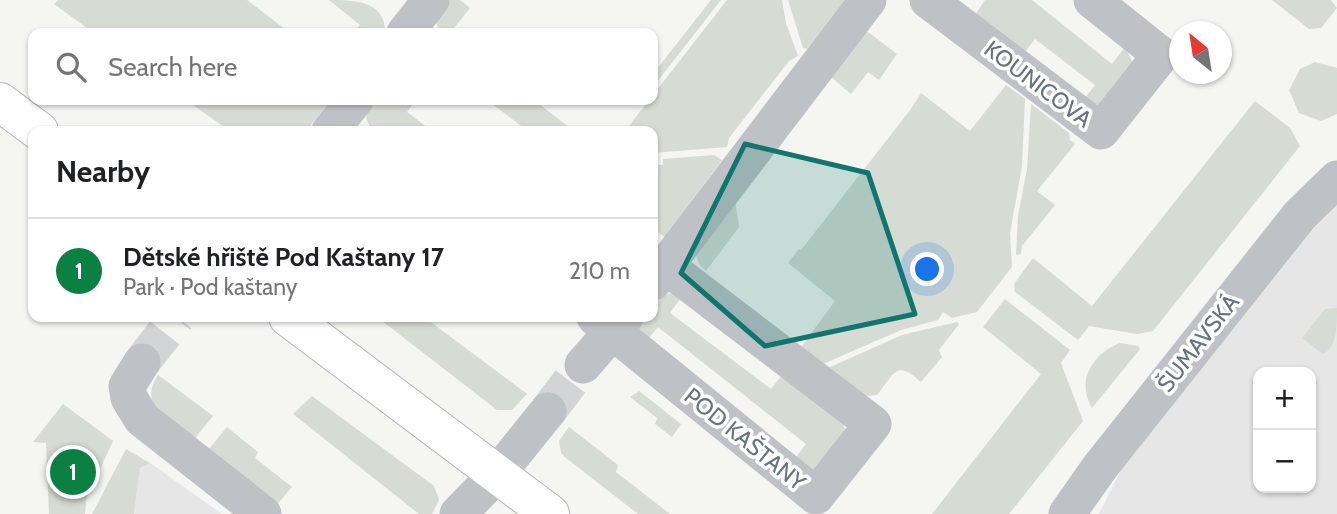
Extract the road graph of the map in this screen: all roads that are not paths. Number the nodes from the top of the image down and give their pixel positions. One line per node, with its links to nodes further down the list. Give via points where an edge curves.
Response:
1 (868, 0): 7 (street)
2 (928, 0): 3 (street, KOUNICOVA, via 1101,131 1161,55)
3 (1092, 0)
4 (0, 102): 5 (main road)
5 (32, 126)
6 (1337, 179): 18 (street, ŠUMAVSKÁ, via 1300,215 1100,467)
7 (659, 274): 10 (street, POD KAŠTANY, via 873,424 816,496)
8 (295, 322): 14 (main road)
9 (610, 322): 12 (street)
10 (612, 322)
11 (142, 362): 15 (street, via 127,386 142,419)
12 (583, 365)
13 (548, 411): 14 (street)
14 (498, 473): 16 (street); 17 (main road)
15 (263, 514)
16 (457, 514)
17 (550, 514)
18 (1068, 514)

